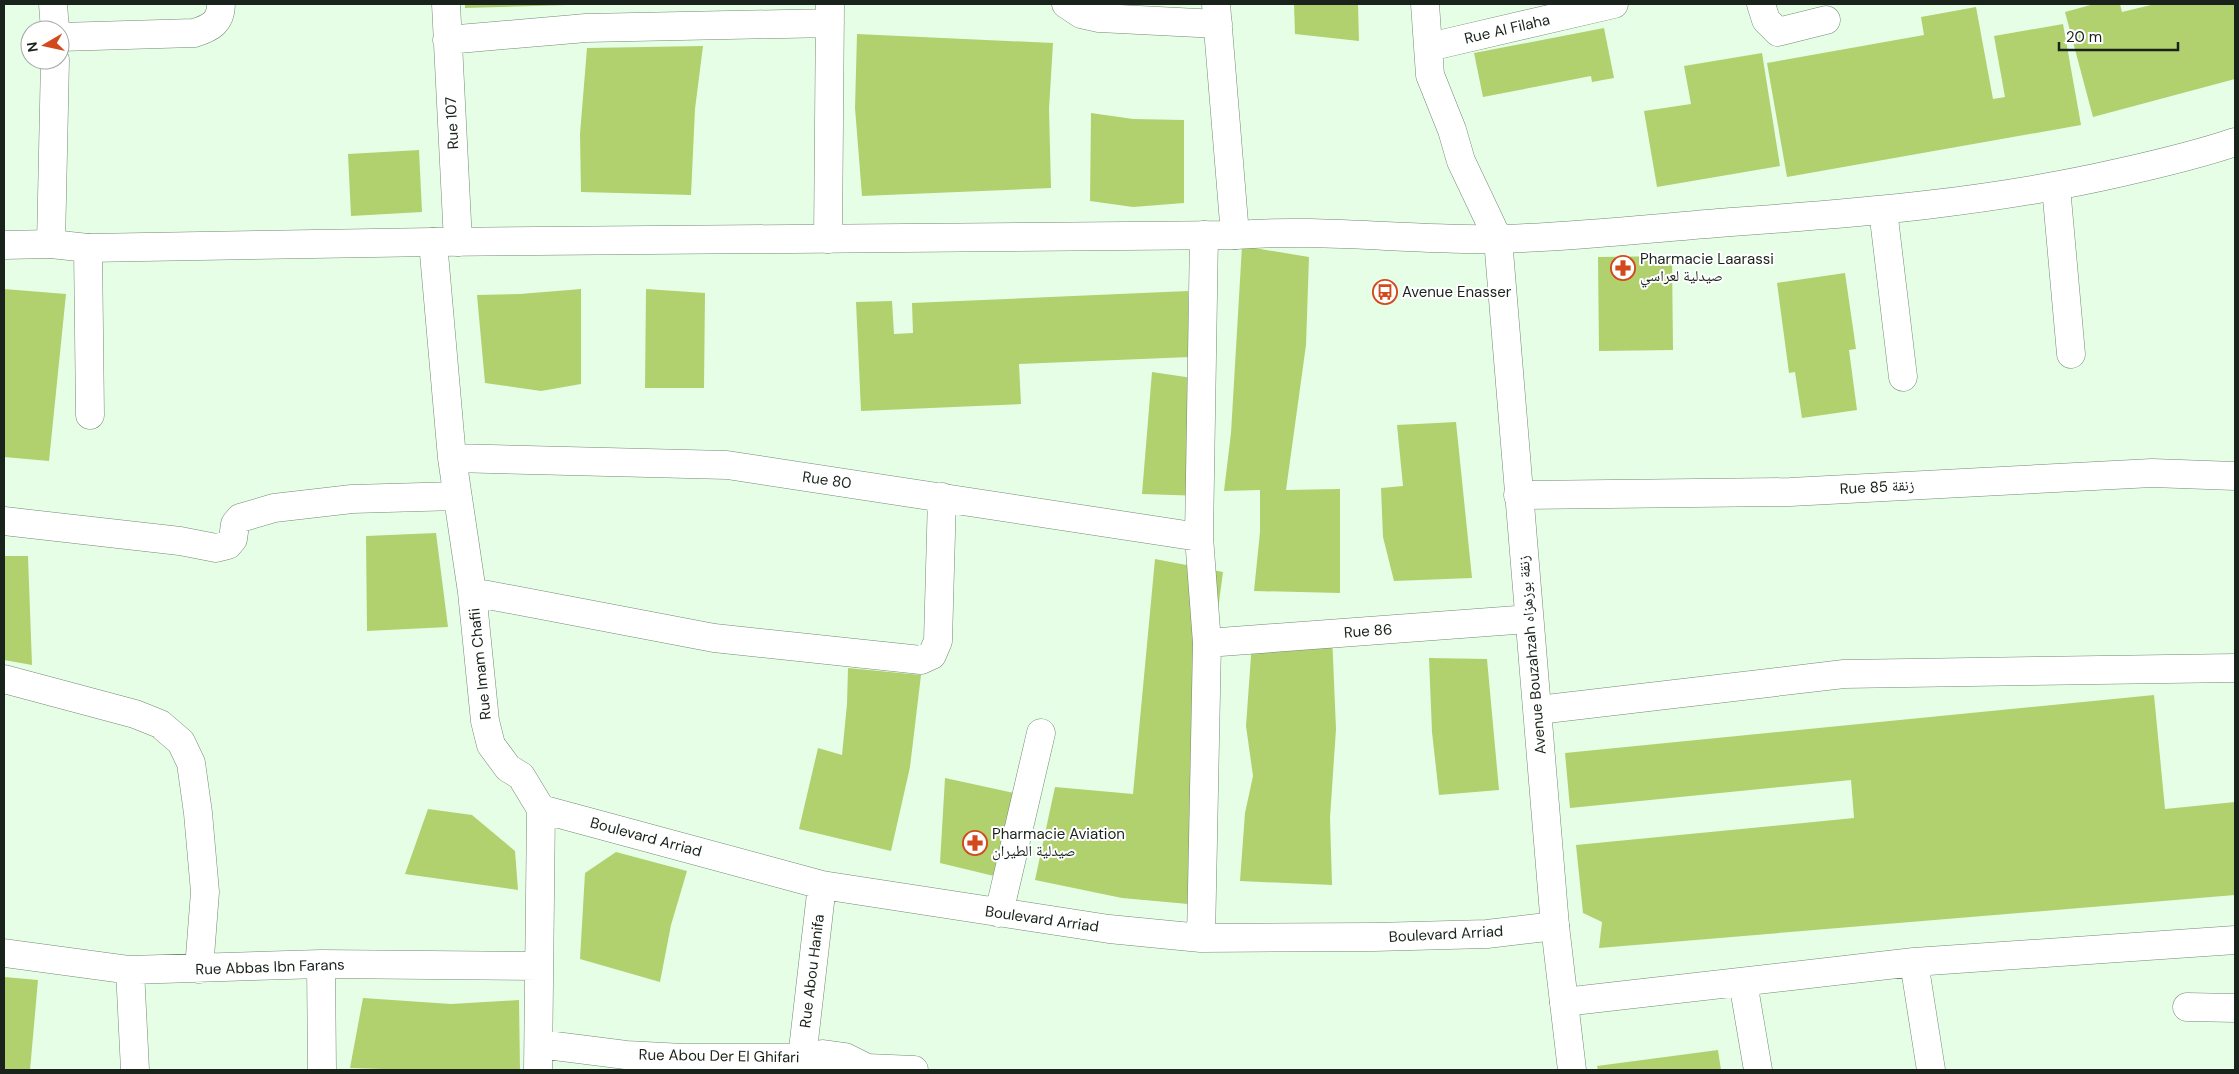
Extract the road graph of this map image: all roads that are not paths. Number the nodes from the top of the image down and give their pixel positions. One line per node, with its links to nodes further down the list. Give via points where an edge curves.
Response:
1 (53, 4): 10 (street)
2 (221, 4): 12 (street, via 217,21 194,33)
3 (446, 4): 13 (street, Rue 107)
4 (1066, 4): 9 (street, via 1081,14 1099,18)
5 (1425, 4): 14 (street)
6 (1614, 4): 14 (street, Rue Al Filaha)
7 (1761, 4): 11 (street, via 1766,20 1778,32)
8 (830, 13): 13 (street); 21 (street)
9 (1217, 14): 20 (street)
10 (54, 20)
11 (1826, 20)
12 (70, 37)
13 (447, 40): 23 (street, Rue 107)
14 (1429, 47): 22 (street, via 1430,74 1461,161)
15 (55, 70): 24 (street)
16 (2235, 142): 17 (street, via 2196,156)
17 (2056, 187): 18 (street); 27 (street)
18 (1883, 210): 22 (street); 28 (street)
19 (1204, 235): 20 (street); 21 (street); 36 (street)
20 (1235, 235): 22 (street, via 1270,232 1412,239)
21 (828, 239): 23 (street)
22 (1498, 239): 32 (street, Avenue Bouzahzah زنقة بوزهزاه)
23 (446, 242): 26 (street); 30 (street, Rue Imam Chafii)
24 (51, 244): 25 (street); 26 (street)
25 (4, 245)
26 (88, 248): 29 (street)
27 (2071, 354)
28 (1903, 377)
29 (90, 414)
30 (452, 458): 33 (street, Rue Imam Chafii); 34 (street, Rue 80, via 727,465)
31 (2235, 476): 32 (street, Rue 85 زنقة, via 2152,473 1790,492)
32 (1518, 495): 38 (street, Avenue Bouzahzah زنقة بوزهزاه)
33 (457, 496): 35 (street, via 352,500 274,508 240,518 235,524 233,539 228,545 216,548); 37 (street, Rue Imam Chafii)
34 (942, 497): 36 (street, Rue 80); 37 (street, via 938,641 932,655 921,660 714,638)
35 (4, 521)
36 (1199, 537): 39 (street)
37 (472, 592): 44 (street, Rue Imam Chafii, via 490,745 508,768 521,776)
38 (1529, 619): 39 (street, Rue 86); 42 (street, Avenue Bouzahzah زنقة بوزهزاه)
39 (1207, 643): 48 (street)
40 (2235, 668): 42 (street, via 1844,674)
41 (4, 679): 54 (street, via 135,714 160,724 181,742 191,763 205,892)
42 (1538, 710): 47 (street, Avenue Bouzahzah زنقة بوزهزاه)
43 (1041, 733): 46 (street)
44 (541, 809): 45 (street, Boulevard Arriad); 53 (street)
45 (822, 885): 46 (street, Boulevard Arriad); 61 (street, Rue Abou Hanifa)
46 (999, 914): 48 (street, Boulevard Arriad)
47 (1555, 926): 48 (street, Boulevard Arriad, via 1487,934 1374,938); 57 (street, Avenue Bouzahzah زنقة بوزهزاه)
48 (1200, 938)
49 (2235, 940): 51 (street)
50 (4, 954): 55 (street, Rue Abbas Ibn Farans)
51 (1914, 962): 56 (street); 68 (street)
52 (321, 964): 53 (street, Rue Abbas Ibn Farans); 54 (street, Rue Abbas Ibn Farans); 64 (street)
53 (538, 966): 60 (street)
54 (199, 969): 55 (street, Rue Abbas Ibn Farans)
55 (130, 970): 63 (street)
56 (1744, 982): 57 (street); 67 (street)
57 (1564, 1002): 66 (street, Avenue Bouzahzah زنقة بوزهزاه)
58 (2187, 1007): 59 (street)
59 (2235, 1008)
60 (538, 1057): 61 (street, Rue Abou Der El Ghifari)
61 (802, 1058): 62 (street, Rue Abou Der El Ghifari, via 823,1054 845,1057)
62 (866, 1069): 65 (street)
63 (136, 1070)
64 (322, 1070)
65 (914, 1070)
66 (1572, 1070)
67 (1758, 1070)
68 (1931, 1070)

